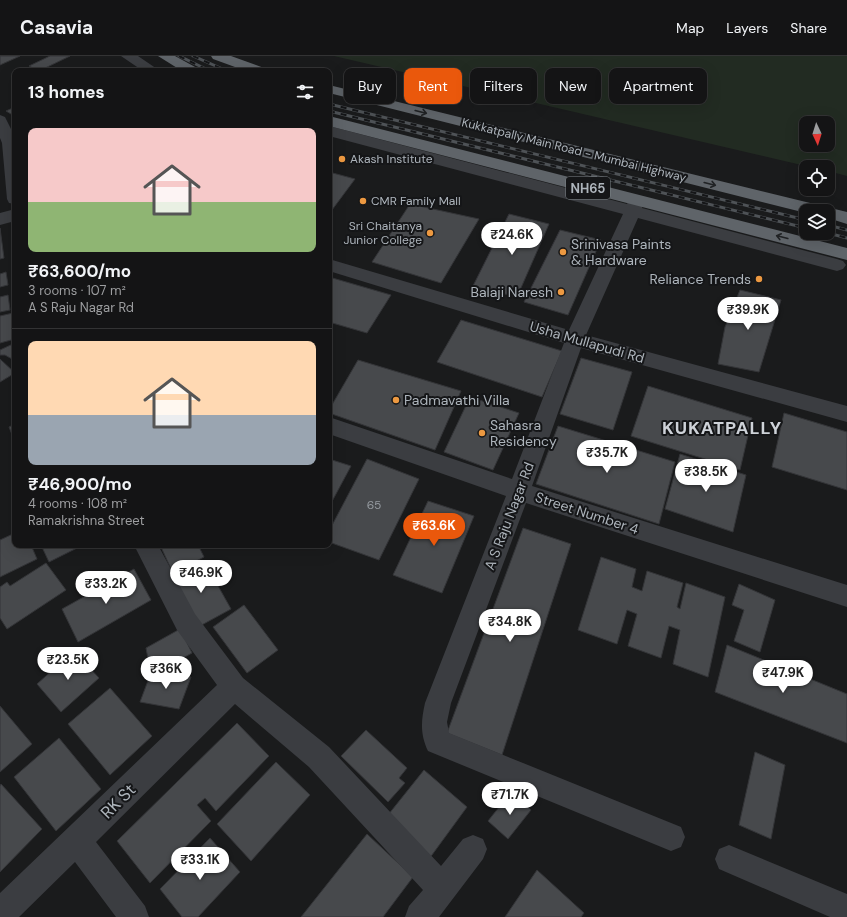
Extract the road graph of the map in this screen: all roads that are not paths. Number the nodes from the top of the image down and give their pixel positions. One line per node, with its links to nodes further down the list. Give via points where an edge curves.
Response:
1 (128, 56): 4 (street)
2 (165, 56): 5 (highway)
3 (218, 56): 6 (highway)
4 (148, 68)
5 (184, 68)
6 (251, 68)
7 (332, 89): 12 (highway, Kukkatpally Main Road - Mumbai Highway / NH65, one-way to 12)
8 (0, 120): 11 (street)
9 (332, 121): 12 (highway, Kukkatpally Main Road - Mumbai Highway / NH65)
10 (332, 133): 15 (street, via 451,165)
11 (5, 144): 14 (street)
12 (480, 144): 13 (highway, Kukkatpally Main Road - Mumbai Highway / NH65); 13 (highway, Kukkatpally Main Road - Mumbai Highway / NH65)
13 (559, 164): 15 (highway, Kukkatpally Main Road - Mumbai Highway / NH65); 16 (highway, Kukkatpally Main Road - Mumbai Highway / NH65, one-way to 16)
14 (12, 182)
15 (635, 206): 21 (street); 23 (street, A S Raju Nagar Rd)
16 (799, 207)
17 (835, 215): 19 (highway)
18 (12, 216): 20 (street)
19 (847, 218)
20 (0, 219)
21 (842, 260)
22 (332, 267): 23 (street, Usha Mullapudi Rd)
23 (575, 339): 24 (street, Usha Mullapudi Rd); 26 (street, A S Raju Nagar Rd)
24 (847, 414)
25 (332, 426): 26 (street, Street Number 4)
26 (520, 491): 28 (street, Street Number 4); 30 (street, A S Raju Nagar Rd, via 438,703 434,722 437,742)
27 (148, 548): 29 (street, via 186,622)
28 (847, 596)
29 (234, 687): 31 (street, RK St); 34 (street, via 319,757)
30 (671, 837)
31 (77, 841): 36 (street, RK St); 37 (street)
32 (473, 849): 34 (street)
33 (729, 859): 35 (street)
34 (442, 889): 38 (street)
35 (847, 909)
36 (0, 914)
37 (134, 917)
38 (420, 917)

